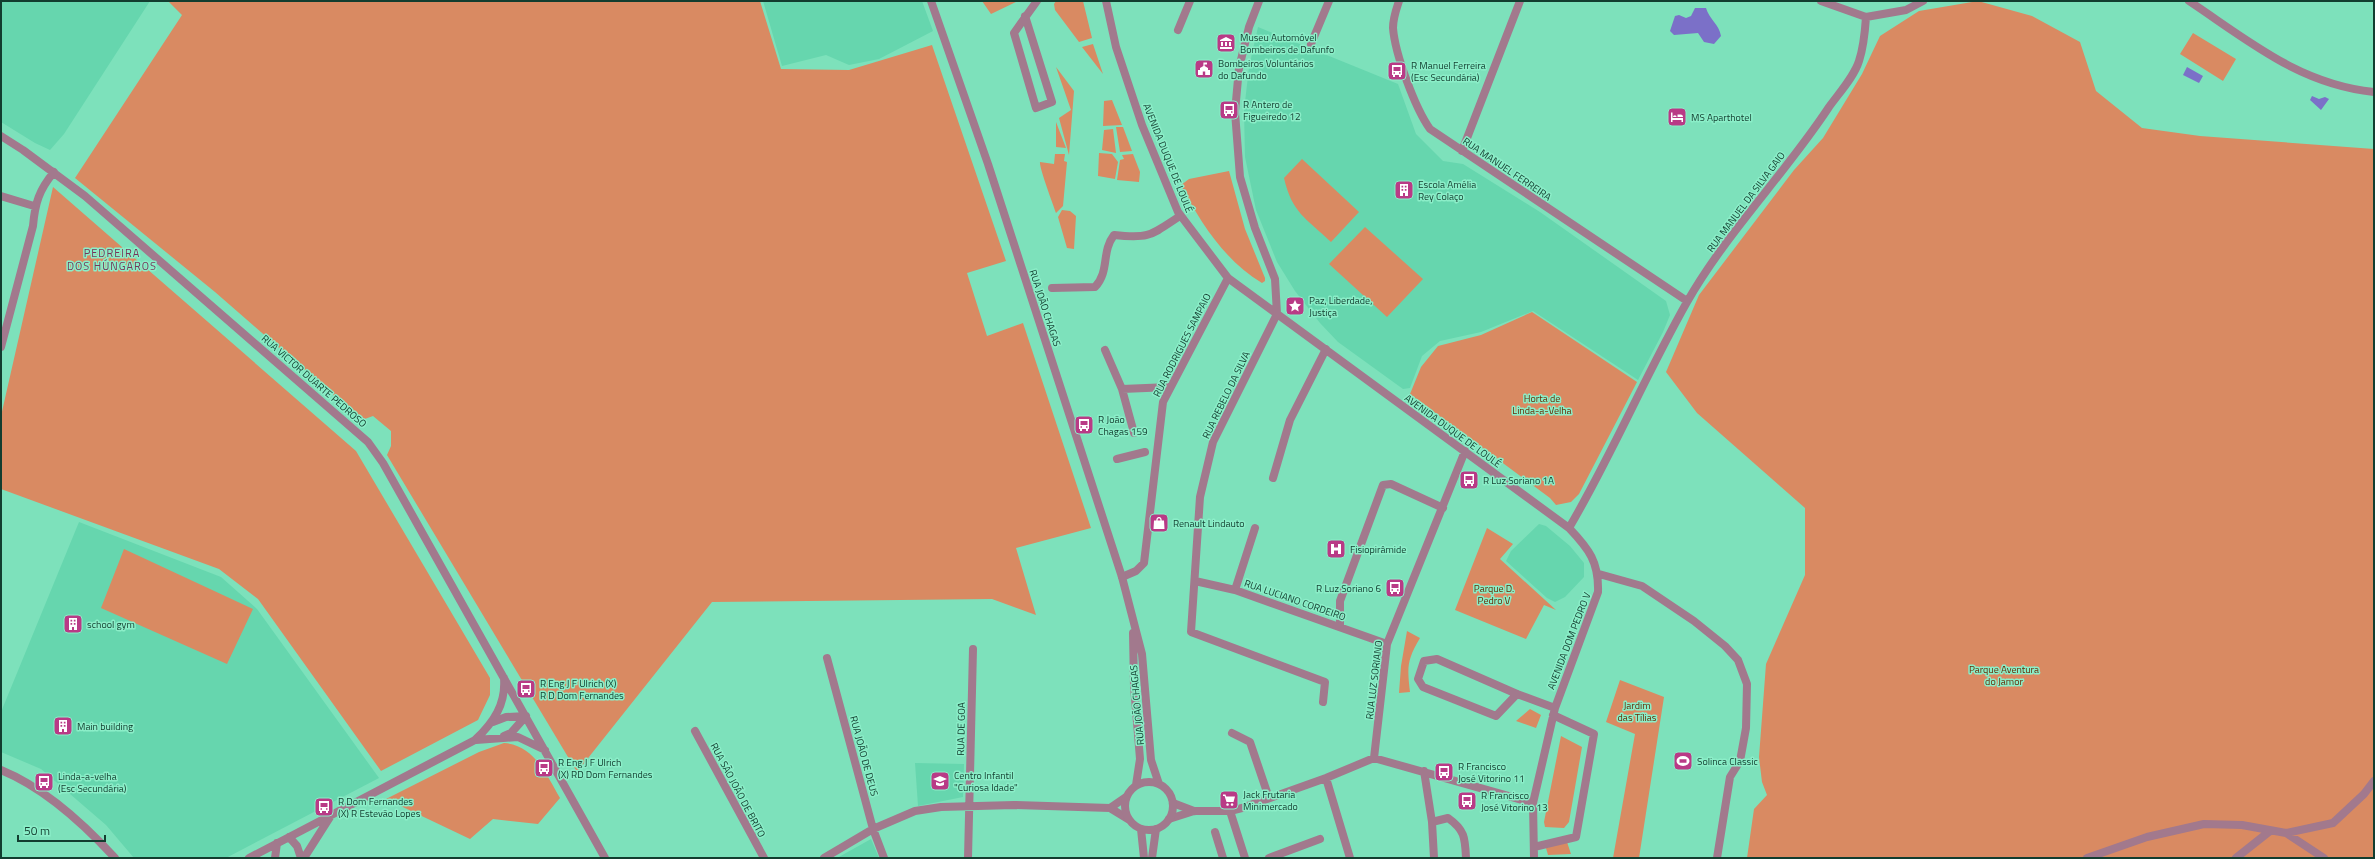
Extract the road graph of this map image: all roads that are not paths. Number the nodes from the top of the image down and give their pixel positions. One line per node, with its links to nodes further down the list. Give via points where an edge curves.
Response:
1 (931, 1): 43 (street, RUA JOÃO CHAGAS, via 988,164)
2 (1037, 1): 14 (street)
3 (1106, 1): 24 (street, AVENIDA DUQUE DE LOULÉ, via 1116,47 1142,125)
4 (1190, 1): 16 (street)
5 (1259, 1): 28 (street, via 1239,68 1235,112 1240,177 1255,228 1275,279)
6 (1329, 1): 17 (street)
7 (1399, 1): 20 (street, RUA MANUEL FERREIRA, via 1393,20 1394,38 1417,108 1430,129)
8 (1520, 1): 20 (street)
9 (1821, 1): 15 (street)
10 (1923, 1): 15 (street, via 1906,10)
11 (2189, 1): 13 (street)
12 (2202, 1): 13 (street)
13 (2202, 10): 18 (street, via 2256,48 2300,72 2341,87)
14 (1025, 16): 14 (street, via 1015,30 1014,39 1036,108 1052,102)
15 (1866, 16): 27 (street, RUA MANUEL DA SILVA GAIO, via 1865,38 1858,63 1817,126 1751,213 1734,231)
16 (1178, 30)
17 (1311, 44)
18 (2374, 92)
19 (1, 136): 21 (street, RUA VICTOR DUARTE PEDROSO)
20 (1462, 151): 27 (street, RUA MANUEL FERREIRA)
21 (54, 172): 23 (street, via 41,188); 51 (street, RUA VICTOR DUARTE PEDROSO, via 167,265 368,442 383,463)
22 (1, 196): 23 (street)
23 (34, 206): 29 (street, via 33,226)
24 (1180, 216): 25 (street, AVENIDA DUQUE DE LOULÉ); 26 (street, via 1149,236 1114,235 1108,244 1103,279 1096,287)
25 (1228, 278): 28 (street, AVENIDA DUQUE DE LOULÉ); 32 (street, RUA RODRIGUES SAMPAIO)
26 (1052, 288)
27 (1687, 301): 41 (street, RUA MANUEL DA SILVA GAIO, via 1598,478)
28 (1277, 314): 30 (street, AVENIDA DUQUE DE LOULÉ); 44 (street, RUA REBELO DA SILVA, via 1213,442 1200,497)
29 (1, 347)
30 (1326, 349): 35 (street, AVENIDA DUQUE DE LOULÉ); 38 (street, via 1290,420)
31 (1105, 350): 33 (street)
32 (1170, 387): 33 (street); 43 (street, RUA RODRIGUES SAMPAIO, via 1163,402 1144,564)
33 (1122, 389): 34 (street)
34 (1134, 433)
35 (1465, 451): 39 (street, RUA LUZ SORIANO); 41 (street, AVENIDA DUQUE DE LOULÉ)
36 (1145, 452): 37 (street)
37 (1117, 459)
38 (1273, 478)
39 (1443, 508): 47 (street, via 1391,484 1383,485 1340,601); 48 (street, RUA LUZ SORIANO)
40 (1255, 528): 45 (street)
41 (1569, 528): 42 (street, AVENIDA DUQUE DE LOULÉ, via 1589,548)
42 (1599, 574): 54 (street, AVENIDA DOM PEDRO V, via 1598,592); 109 (street, via 1642,586 1694,622 1725,646 1738,660 1747,684 1746,728 1740,760 1730,777)
43 (1122, 577): 46 (street, RUA JOÃO CHAGAS)
44 (1195, 581): 45 (street, RUA LUCIANO CORDEIRO); 53 (street, RUA REBELO DA SILVA, via 1191,632 1324,682)
45 (1235, 590): 47 (street, RUA LUCIANO CORDEIRO)
46 (1133, 624): 67 (street, RUA JOÃO CHAGAS, via 1142,654 1151,760); 68 (street, RUA JOÃO CHAGAS, via 1134,686 1140,759)
47 (1340, 626): 48 (street, RUA LUCIANO CORDEIRO)
48 (1387, 644): 62 (street, RUA LUZ SORIANO)
49 (973, 649): 73 (street, RUA DE GOA)
50 (827, 658): 81 (street, RUA JOÃO DE DEUS)
51 (504, 677): 55 (street, RUA VICTOR DUARTE PEDROSO); 56 (street, via 503,698)
52 (1517, 694): 52 (street, via 1437,659 1424,661 1418,679 1423,687 1496,716); 54 (street)
53 (1323, 702)
54 (1554, 711): 72 (street, AVENIDA DOM PEDRO V); 90 (street, via 1594,734 1576,837)
55 (526, 716): 56 (street, via 506,717); 59 (street, via 511,733); 61 (street, RUA VICTOR DUARTE PEDROSO)
56 (493, 722): 60 (street)
57 (695, 731): 96 (street, RUA SÃO JOÃO DE BRITO)
58 (1232, 733): 70 (street, via 1250,742)
59 (503, 736): 60 (street); 61 (street, via 518,737)
60 (475, 740): 77 (street)
61 (546, 750): 95 (street, RUA VICTOR DUARTE PEDROSO)
62 (1374, 758): 64 (street); 65 (street)
63 (1, 770): 91 (street, via 27,783 63,808)
64 (1424, 771): 72 (street); 80 (street)
65 (1326, 778): 70 (street); 105 (street)
66 (2374, 781): 86 (street, via 2333,823)
67 (1159, 784): 68 (street, via 1151,781); 71 (street, via 1166,788)
68 (1136, 785): 69 (street)
69 (1126, 796): 74 (street); 79 (street, via 1125,812)
70 (1269, 798): 76 (street)
71 (1173, 803): 75 (street); 78 (street)
72 (1533, 803): 90 (street, AVENIDA DOM PEDRO V)
73 (970, 805): 74 (street); 81 (street, via 915,811); 99 (street, RUA DE GOA)
74 (1110, 808): 79 (street)
75 (1194, 811): 76 (street); 78 (street)
76 (1230, 811): 103 (street)
77 (332, 815): 87 (street); 94 (street)
78 (1169, 819): 83 (street)
79 (1128, 820): 82 (street)
80 (1432, 822): 106 (street); 107 (street, via 1448,818 1458,825 1465,837)
81 (873, 829): 97 (street); 98 (street, RUA JOÃO DE DEUS)
82 (1140, 829): 83 (street); 100 (street)
83 (1156, 829): 101 (street)
84 (2270, 831): 86 (street); 110 (street, via 2242,825 2204,824 2147,837); 111 (street)
85 (1215, 832): 102 (street)
86 (2286, 833): 112 (street)
87 (289, 837): 89 (street); 94 (street, via 297,846)
88 (1320, 839): 104 (street)
89 (277, 843): 92 (street); 93 (street)
90 (1534, 847): 108 (street, AVENIDA DOM PEDRO V)
91 (115, 858)
92 (249, 858)
93 (275, 858)
94 (302, 858)
95 (606, 858)
96 (764, 858)
97 (824, 858)
98 (884, 858)
99 (968, 858)
100 (1144, 858)
101 (1152, 858)
102 (1223, 858)
103 (1245, 858)
104 (1269, 858)
105 (1350, 858)
106 (1434, 858)
107 (1466, 858)
108 (1534, 858)
109 (1717, 858)
110 (2087, 858)
111 (2236, 858)
112 (2324, 858)

